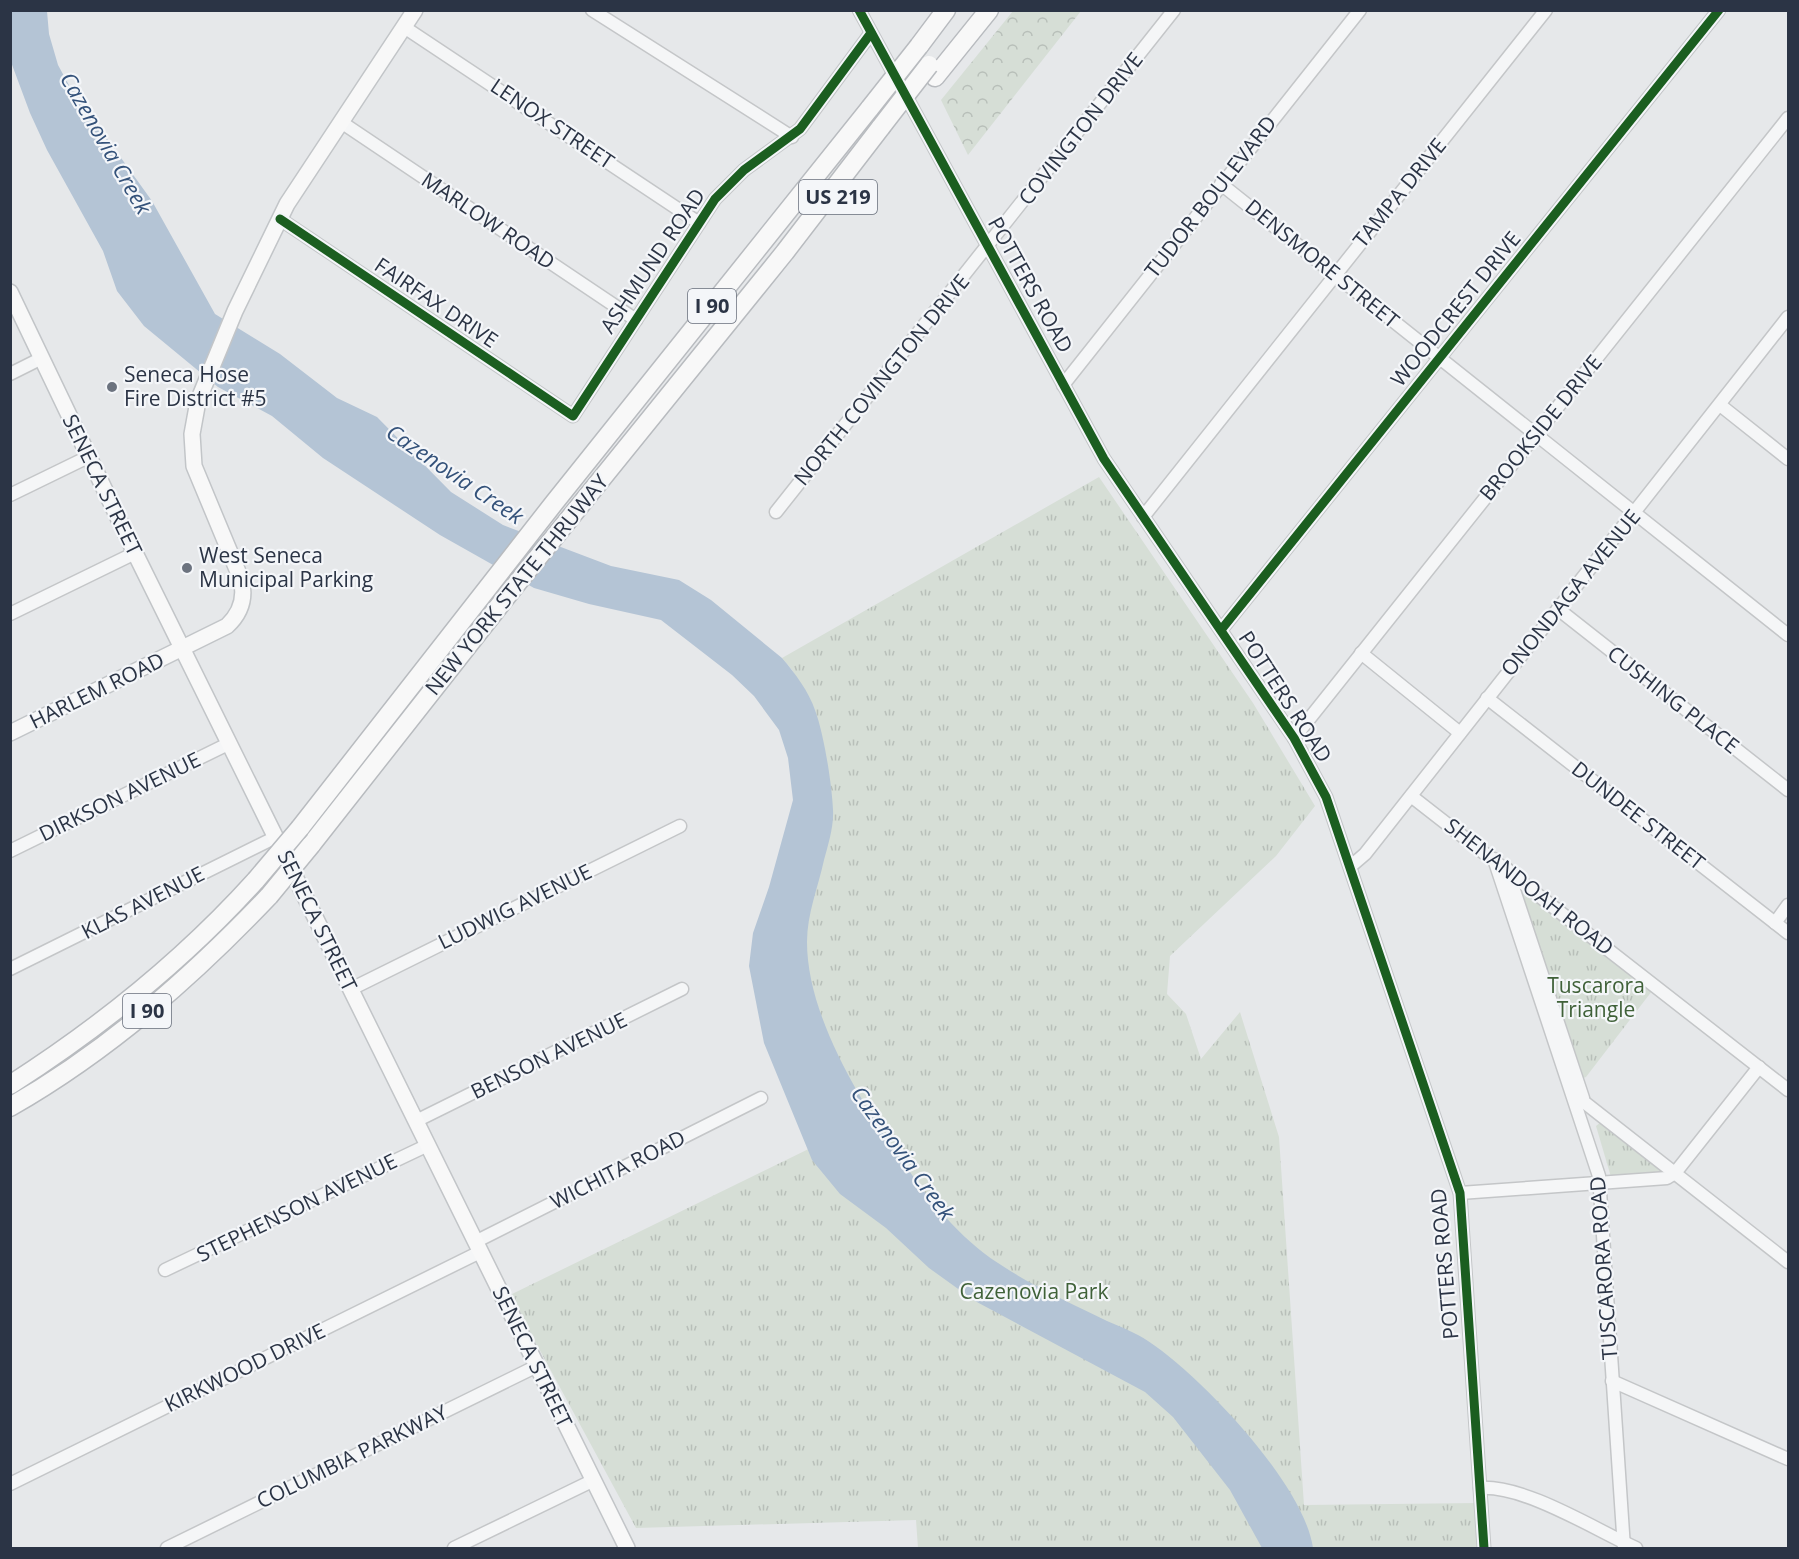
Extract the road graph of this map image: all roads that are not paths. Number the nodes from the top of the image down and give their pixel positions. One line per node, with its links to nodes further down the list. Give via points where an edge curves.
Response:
1 (415, 10): 11 (main road, HARLEM ROAD)
2 (592, 10): 16 (street)
3 (859, 10): 12 (street, POTTERS ROAD)
4 (946, 10): 66 (highway, NEW YORK STATE THRUWAY / I 90, bridge, via 256,880 211,930 129,1003)
5 (973, 10): 13 (highway)
6 (989, 10): 13 (highway, US 219)
7 (1174, 10): 20 (street, COVINGTON DRIVE)
8 (1360, 10): 17 (street, TUDOR BOULEVARD)
9 (1545, 10): 22 (street, TAMPA DRIVE)
10 (1719, 10): 27 (street, WOODCREST DRIVE)
11 (404, 27): 15 (main road, HARLEM ROAD); 19 (street, LENOX STREET)
12 (871, 33): 16 (street, ASHMUND ROAD); 20 (street, POTTERS ROAD)
13 (932, 71): 21 (highway, US 219, via 813,228)
14 (1788, 118): 32 (street, BROOKSIDE DRIVE)
15 (341, 122): 18 (main road, HARLEM ROAD); 25 (street, MARLOW ROAD)
16 (792, 137): 19 (street, ASHMUND ROAD, via 727,185)
17 (1221, 184): 22 (street, DENSMORE STREET); 29 (street, TUDOR BOULEVARD)
18 (280, 219): 31 (street, FAIRFAX DRIVE); 44 (main road, HARLEM ROAD, via 235,311 193,419 194,466 244,595 239,612 227,626)
19 (699, 223): 25 (street, ASHMUND ROAD)
20 (988, 247): 29 (street, POTTERS ROAD); 36 (street, NORTH COVINGTON DRIVE)
21 (785, 252): 71 (highway, NEW YORK STATE THRUWAY / I 90, bridge, via 269,896 221,947 108,1043)
22 (1335, 275): 27 (street, DENSMORE STREET); 38 (street, TAMPA DRIVE)
23 (10, 292): 26 (main road, SENECA STREET)
24 (1788, 317): 30 (street, ONONDAGA AVENUE)
25 (636, 320): 31 (street, ASHMUND ROAD)
26 (42, 358): 28 (street); 33 (main road, SENECA STREET)
27 (1439, 358): 32 (street, DENSMORE STREET); 42 (street, WOODCREST DRIVE)
28 (10, 374)
29 (1064, 385): 38 (street, POTTERS ROAD, via 1104,459)
30 (1720, 405): 34 (street); 37 (street, ONONDAGA AVENUE)
31 (573, 416)
32 (1534, 435): 37 (street, DENSMORE STREET); 45 (street, BROOKSIDE DRIVE)
33 (88, 457): 35 (street); 39 (main road, SENECA STREET)
34 (1788, 459)
35 (10, 495)
36 (777, 512)
37 (1634, 514): 40 (street, ONONDAGA AVENUE); 43 (street, DENSMORE STREET)
38 (1143, 517): 42 (street, POTTERS ROAD)
39 (135, 553): 41 (street); 44 (main road, SENECA STREET)
40 (1558, 609): 46 (street, ONONDAGA AVENUE); 51 (street, CUSHING PLACE)
41 (10, 614)
42 (1221, 630): 49 (street, POTTERS ROAD)
43 (1788, 635)
44 (183, 648): 47 (main road, HARLEM ROAD); 50 (main road, SENECA STREET)
45 (1361, 653): 48 (street); 49 (street, BROOKSIDE DRIVE)
46 (1487, 698): 48 (street, ONONDAGA AVENUE); 60 (street, DUNDEE STREET)
47 (10, 733)
48 (1460, 733): 52 (street, ONONDAGA AVENUE)
49 (1294, 738): 57 (street, POTTERS ROAD, via 1326,797)
50 (230, 743): 54 (main road, SENECA STREET); 55 (street, DIRKSON AVENUE)
51 (1788, 790)
52 (1411, 795): 56 (street, SHENANDOAH ROAD); 57 (street, ONONDAGA AVENUE)
53 (680, 826): 63 (street, LUDWIG AVENUE)
54 (276, 837): 62 (street, KLAS AVENUE); 63 (main road, SENECA STREET)
55 (10, 851)
56 (1494, 859): 58 (street, SHENANDOAH ROAD); 68 (street, TUSCARORA ROAD)
57 (1351, 866): 76 (street, POTTERS ROAD)
58 (1507, 869): 65 (street, SHENANDOAH ROAD); 70 (street, TUSCARORA ROAD)
59 (1788, 905): 60 (street)
60 (1775, 923): 61 (street, DUNDEE STREET)
61 (1788, 933)
62 (10, 969)
63 (351, 988): 72 (main road, SENECA STREET)
64 (682, 989): 72 (street, BENSON AVENUE)
65 (1759, 1067): 67 (street, SHENANDOAH ROAD); 74 (street)
66 (10, 1086)
67 (1788, 1090)
68 (1572, 1092): 70 (street); 75 (street, TUSCARORA ROAD)
69 (761, 1098): 77 (street, WICHITA ROAD)
70 (1584, 1101): 74 (street); 75 (street, TUSCARORA ROAD, via 1604,1166)
71 (10, 1107)
72 (416, 1121): 73 (main road, SENECA STREET)
73 (428, 1145): 77 (main road, SENECA STREET); 79 (street, STEPHENSON AVENUE)
74 (1675, 1173): 75 (street, via 1667,1178); 78 (street)
75 (1603, 1182): 76 (street); 81 (street, TUSCARORA ROAD)
76 (1460, 1193): 85 (street, POTTERS ROAD)
77 (478, 1247): 80 (main road, SENECA STREET); 84 (street, KIRKWOOD DRIVE)
78 (1788, 1262)
79 (165, 1270)
80 (537, 1366): 83 (main road, SENECA STREET); 87 (street, COLUMBIA PARKWAY)
81 (1616, 1382): 82 (street); 86 (street, TUSCARORA ROAD)
82 (1788, 1459)
83 (594, 1480): 88 (street); 89 (main road, SENECA STREET)
84 (10, 1484)
85 (1480, 1488): 86 (street, via 1496,1487 1521,1494); 90 (street, POTTERS ROAD)
86 (1629, 1547)
87 (167, 1548)
88 (454, 1548)
89 (627, 1548)
90 (1484, 1548)

